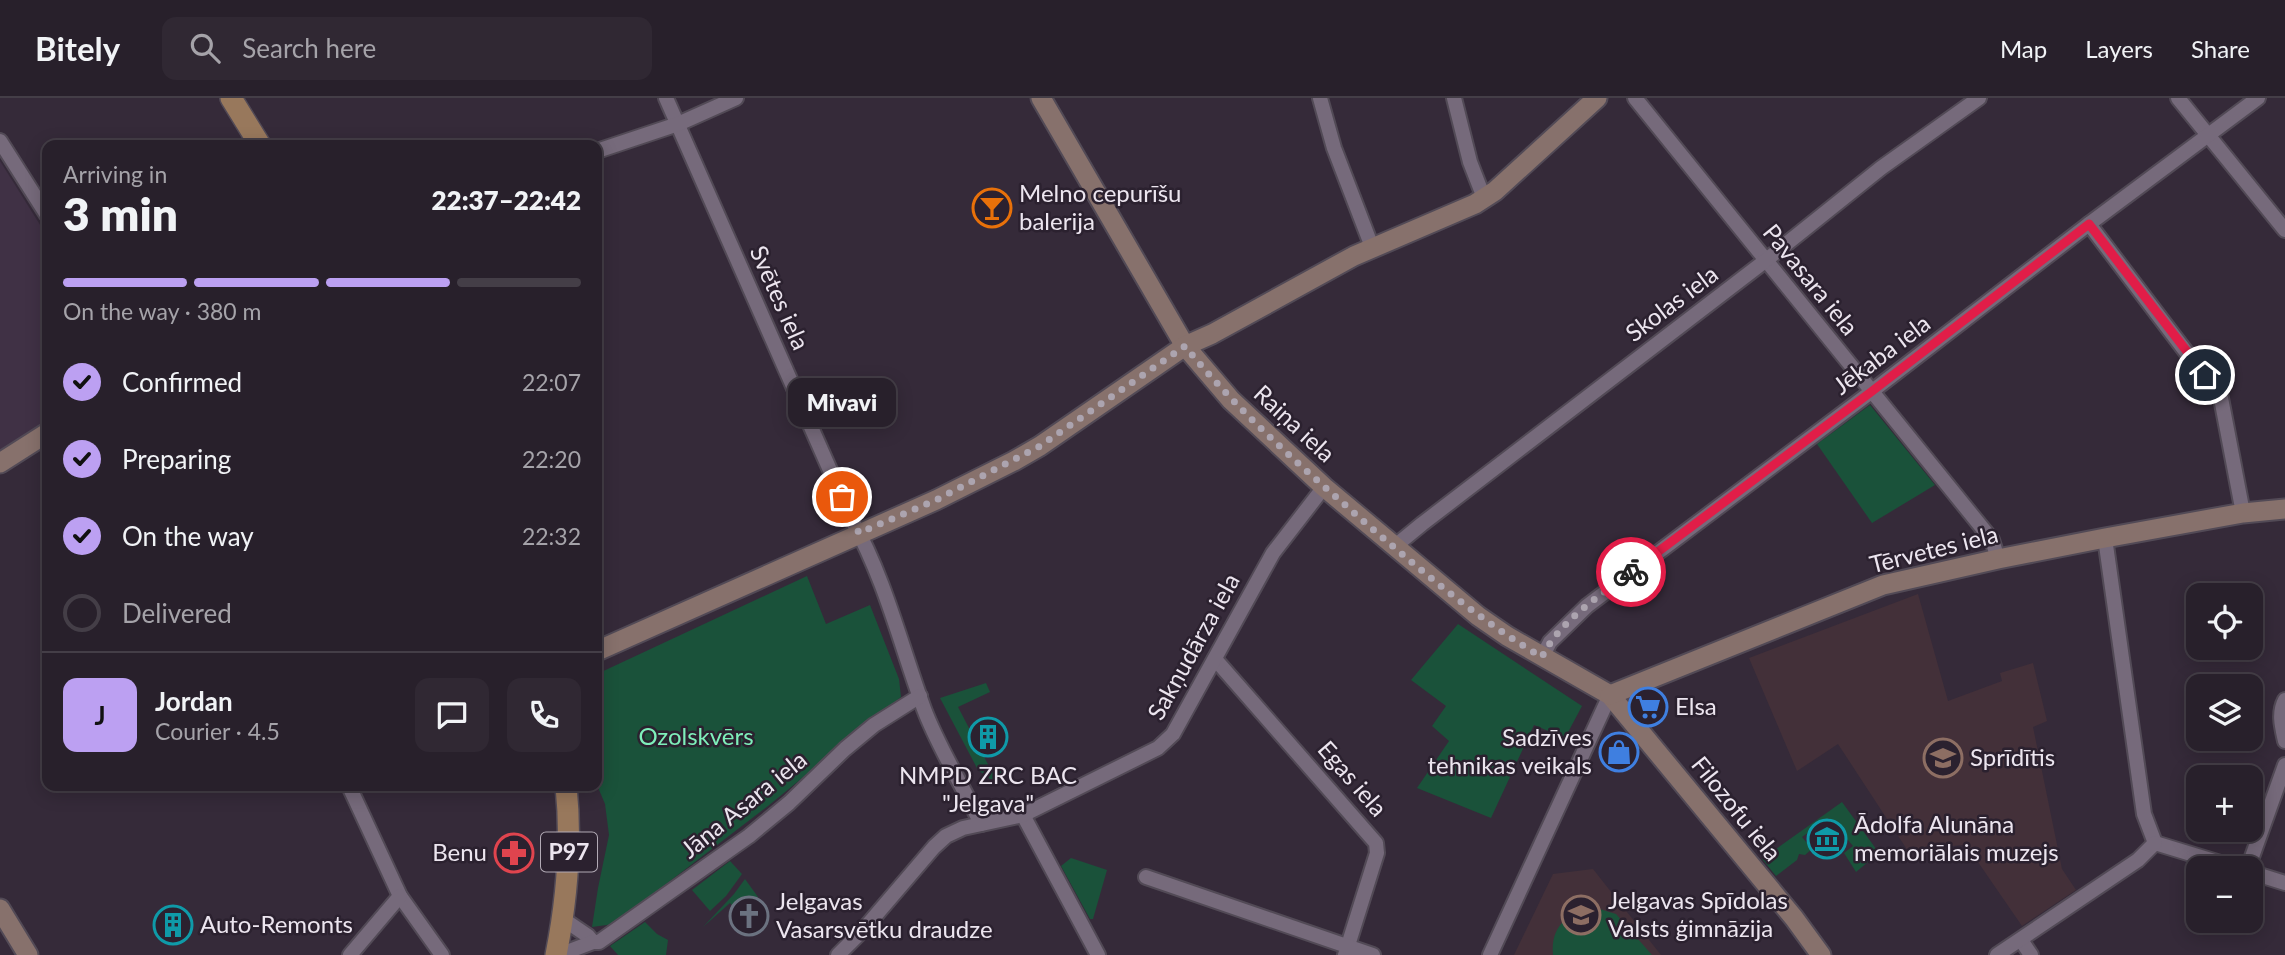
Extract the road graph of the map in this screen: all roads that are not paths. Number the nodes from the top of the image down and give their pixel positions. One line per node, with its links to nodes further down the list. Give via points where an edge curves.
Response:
1 (231, 98): 14 (main road)
2 (666, 98): 12 (street, Svētes iela)
3 (736, 98): 12 (street)
4 (1041, 98): 23 (street, Raiņa iela)
5 (1320, 98): 21 (street, via 1334,148)
6 (1454, 98): 17 (street)
7 (1597, 98): 17 (street)
8 (1635, 98): 22 (street, Pavasara iela)
9 (1979, 98): 22 (street, Skolas iela, via 1881,168)
10 (2178, 98): 13 (street)
11 (2259, 98): 13 (street, Jēkaba iela)
12 (678, 124): 16 (street); 30 (street, Svētes iela)
13 (2208, 134): 19 (street, Jēkaba iela); 20 (street)
14 (257, 140)
15 (0, 141): 18 (street)
16 (602, 149)
17 (1484, 198): 21 (street)
18 (42, 207)
19 (2089, 224): 24 (street, Jēkaba iela); 29 (street, via 2221,398)
20 (2285, 230)
21 (1373, 247): 23 (street)
22 (1765, 261): 24 (street, Pavasara iela); 32 (street, Skolas iela)
23 (1185, 346): 27 (street, Raiņa iela, via 1231,400); 30 (street, via 1040,446 936,500)
24 (1871, 392): 33 (street, Pavasara iela, via 1992,540); 35 (street, Jēkaba iela, via 1587,606 1550,642)
25 (42, 436): 26 (street)
26 (0, 463)
27 (1324, 487): 32 (street, Raiņa iela); 36 (street, Sakņudārza iela, via 1272,553)
28 (2285, 509): 29 (street, Tērvetes iela)
29 (2243, 513): 31 (street, Tērvetes iela)
30 (859, 533): 34 (street); 38 (street, Svētes iela)
31 (2105, 538): 33 (street, Tērvetes iela); 46 (street, via 2144,814)
32 (1394, 547): 35 (street, Raiņa iela, via 1478,617)
33 (1998, 559): 37 (street, Tērvetes iela, via 1883,585)
34 (602, 649)
35 (1542, 657): 37 (street, Raiņa iela)
36 (1215, 659): 44 (street, Sakņudārza iela, via 1173,734 1158,748); 57 (street, Egas iela, via 1376,843 1377,853)
37 (1610, 695): 65 (street); 66 (street, Filozofu iela)
38 (920, 696): 45 (street, Svētes iela); 56 (street, Jāņa Asara iela, via 874,725 722,857)
39 (2285, 700): 40 (street, via 2281,722)
40 (2285, 741)
41 (2285, 765): 48 (street)
42 (351, 791): 52 (street)
43 (566, 791): 54 (main road, P97, via 569,868)
44 (1023, 816): 45 (street, Sakņudārza iela); 63 (street)
45 (981, 824): 62 (street, Sakņudārza iela, via 946,836)
46 (2162, 845): 47 (street); 55 (street)
47 (2198, 856)
48 (2254, 856)
49 (2263, 875): 51 (street)
50 (1146, 877): 57 (street)
51 (2285, 883)
52 (400, 896): 59 (street); 60 (street)
53 (0, 909): 58 (street)
54 (563, 919): 56 (street); 61 (main road, P97)
55 (2021, 940): 67 (street); 68 (street)
56 (593, 942): 61 (street, Jāņa Asara iela)
57 (1346, 951): 64 (street)
58 (28, 955)
59 (350, 955)
60 (442, 955)
61 (557, 955)
62 (838, 955)
63 (1098, 955)
64 (1373, 955)
65 (1490, 955)
66 (1821, 955)
67 (1997, 955)
68 (2031, 955)

